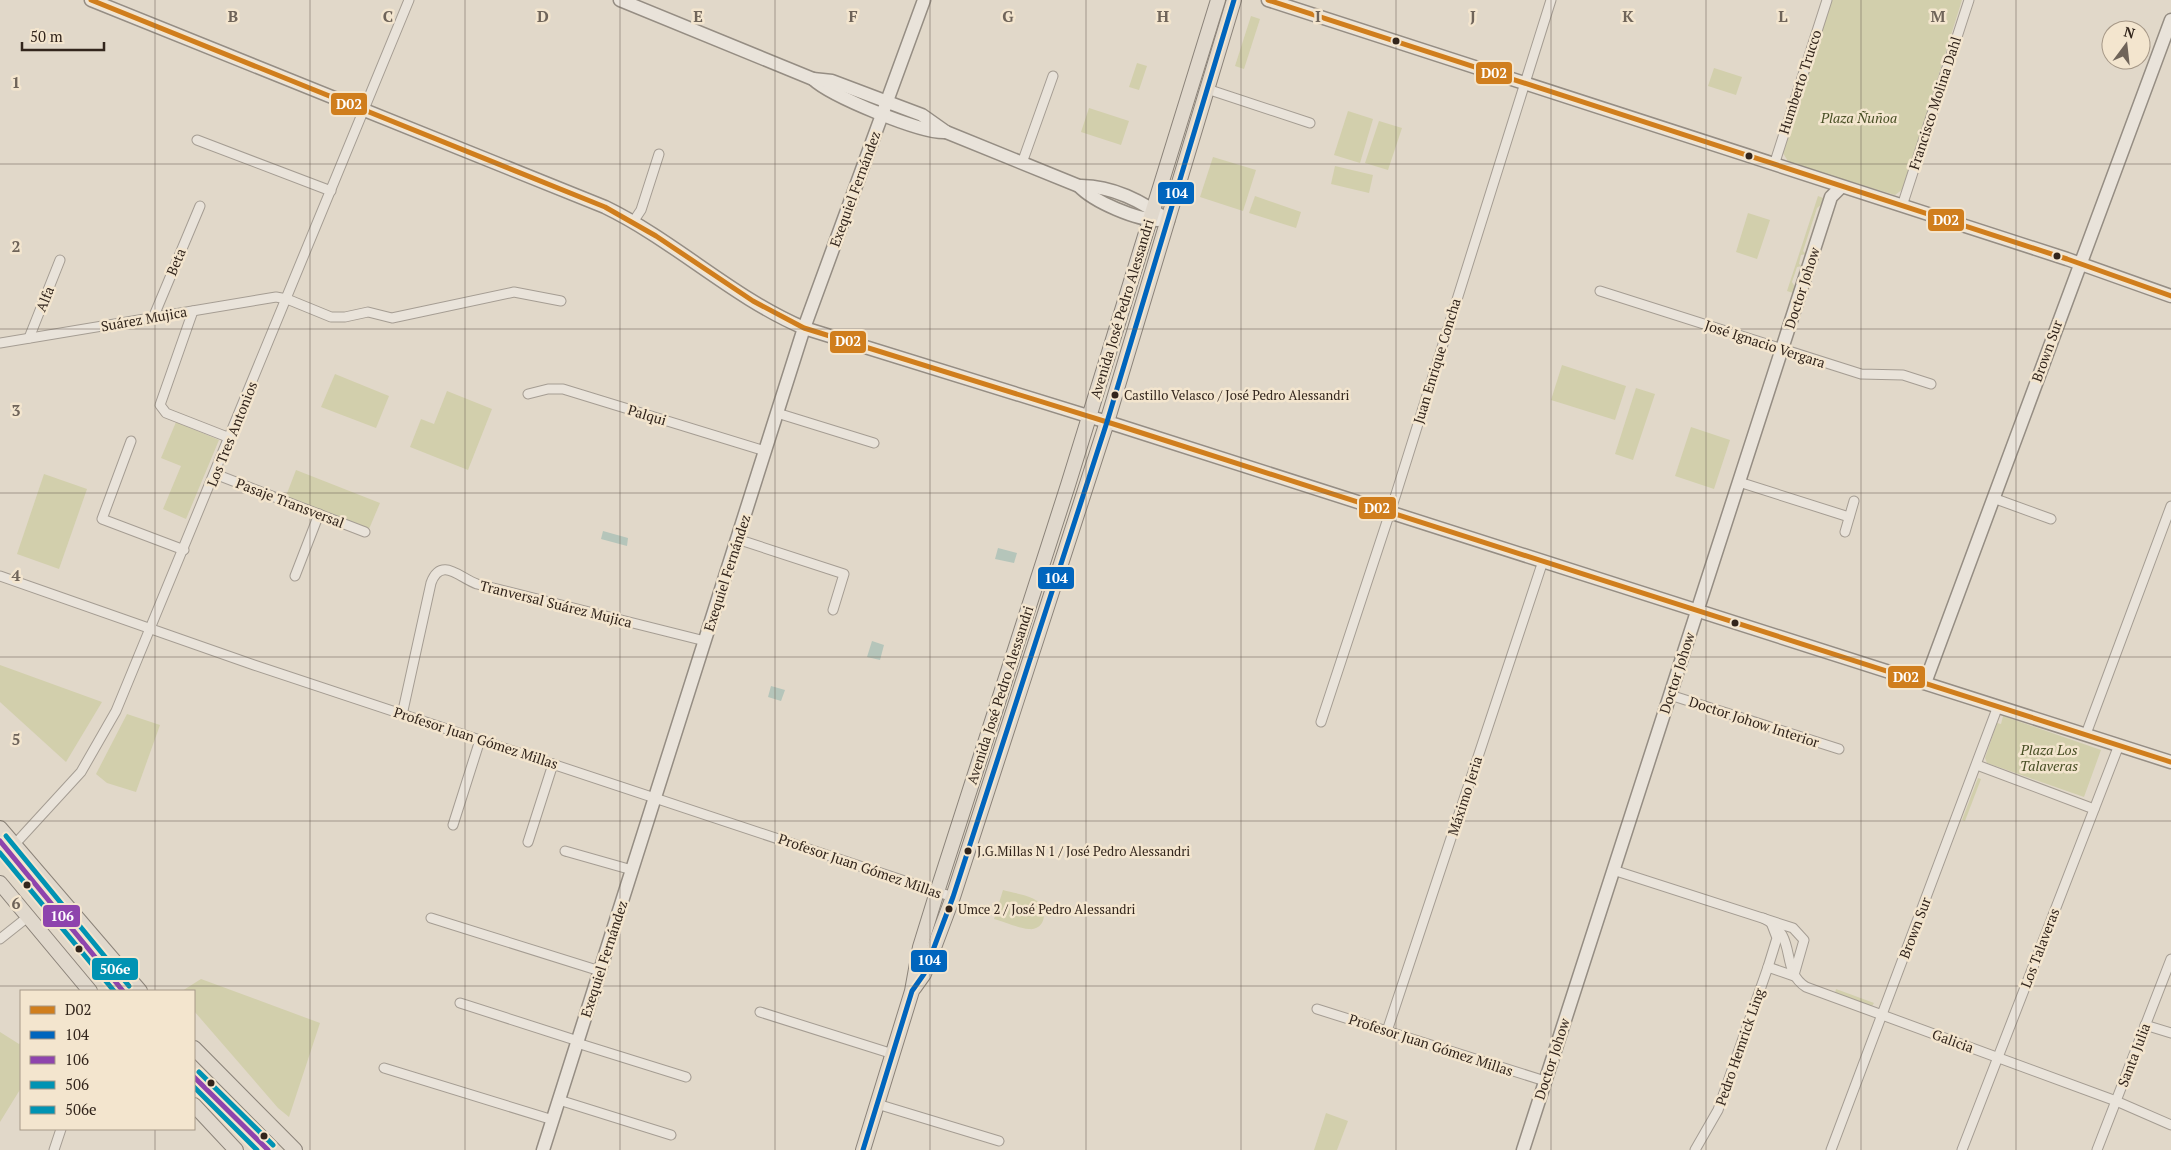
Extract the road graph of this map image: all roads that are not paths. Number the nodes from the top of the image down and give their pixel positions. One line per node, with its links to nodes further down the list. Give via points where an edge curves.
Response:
1 (91, 0): 16 (street)
2 (409, 0): 16 (street, Los Tres Antonios)
3 (620, 0): 15 (street, via 813,79 832,80)
4 (924, 0): 15 (street, Exequiel Fernández)
5 (1218, 0): 28 (main road, Avenida José Pedro Alessandri)
6 (1234, 0): 14 (main road, Avenida José Pedro Alessandri)
7 (1268, 0): 13 (street)
8 (1551, 0): 13 (street, Juan Enrique Concha)
9 (1827, 0): 21 (street, Humberto Trucco)
10 (1969, 0): 27 (street, Francisco Molina Dahl)
11 (2171, 20): 32 (street, Brown Sur)
12 (1053, 76): 20 (street)
13 (1524, 84): 21 (street); 57 (street, Juan Enrique Concha)
14 (1207, 89): 17 (street); 29 (main road, Avenida José Pedro Alessandri)
15 (884, 107): 20 (street, via 928,118 946,132); 39 (street, Exequiel Fernández)
16 (363, 111): 24 (street, Los Tres Antonios); 30 (street, via 595,203)
17 (1310, 123)
18 (197, 140): 24 (street)
19 (658, 154): 30 (street, via 641,210)
20 (1022, 163): 28 (street, via 1080,186 1096,199)
21 (1774, 164): 22 (street)
22 (1827, 182): 23 (street); 25 (street)
23 (1841, 187): 25 (street, Doctor Johow); 27 (street)
24 (331, 191): 35 (street, Los Tres Antonios)
25 (1831, 197): 42 (street, Doctor Johow)
26 (200, 206): 38 (street, Beta)
27 (1902, 206): 32 (street)
28 (1151, 214): 29 (street); 46 (main road, Avenida José Pedro Alessandri)
29 (1168, 221): 47 (main road, Avenida José Pedro Alessandri)
30 (633, 222): 39 (street, via 773,313)
31 (60, 260): 40 (street, Alfa)
32 (2079, 264): 34 (street); 54 (street, Brown Sur)
33 (1600, 291): 42 (street, José Ignacio Vergara)
34 (2171, 296)
35 (287, 298): 36 (street, via 330,317 368,312 392,318 514,292); 37 (street, Suárez Mujica, via 267,297); 48 (street, Los Tres Antonios)
36 (561, 302)
37 (193, 311): 38 (street, Suárez Mujica); 48 (street, via 160,405 166,413)
38 (152, 318): 40 (street, Suárez Mujica)
39 (804, 328): 45 (street, Exequiel Fernández); 46 (street)
40 (29, 338): 41 (street, Suárez Mujica)
41 (0, 343)
42 (1782, 349): 43 (street, José Ignacio Vergara, via 1866,376 1903,375); 53 (street, Doctor Johow)
43 (1931, 384)
44 (528, 394): 51 (street, Palqui, via 563,389)
45 (777, 413): 50 (street); 51 (street, Exequiel Fernández)
46 (1089, 416): 47 (street); 94 (main road, Avenida José Pedro Alessandri)
47 (1107, 422): 57 (street); 95 (main road, Avenida José Pedro Alessandri)
48 (230, 438): 52 (street, Los Tres Antonios)
49 (131, 441): 64 (street, via 102,519)
50 (874, 443)
51 (765, 451): 63 (street, Exequiel Fernández)
52 (215, 474): 58 (street, Pasaje Transversal); 64 (street, Los Tres Antonios)
53 (1739, 482): 59 (street); 69 (street, Doctor Johow)
54 (1994, 498): 60 (street); 72 (street, Brown Sur)
55 (1854, 502): 59 (street)
56 (2171, 506): 77 (street)
57 (1390, 512): 65 (street); 76 (street, Juan Enrique Concha)
58 (319, 514): 61 (street, Pasaje Transversal); 67 (street)
59 (1849, 517): 62 (street)
60 (2051, 519)
61 (366, 532)
62 (1845, 532)
63 (737, 539): 68 (street, via 844,574); 71 (street, Exequiel Fernández)
64 (184, 550): 70 (street, Los Tres Antonios)
65 (1543, 561): 69 (street); 112 (street, Máximo Jeria)
66 (0, 576): 70 (street, Profesor Juan Gómez Millas)
67 (295, 576)
68 (833, 610)
69 (1698, 610): 72 (street); 73 (street, Doctor Johow)
70 (151, 629): 75 (street, Profesor Juan Gómez Millas); 89 (street, Los Tres Antonios, via 116,711 91,757 71,784)
71 (705, 642): 75 (street, Tranversal Suárez Mujica, via 477,584 450,570 439,570 431,582); 84 (street, Exequiel Fernández)
72 (1925, 683): 74 (street)
73 (1670, 695): 80 (street, Doctor Johow Interior); 92 (street, Doctor Johow)
74 (1998, 706): 77 (street); 83 (street, Brown Sur)
75 (402, 715): 78 (street, Profesor Juan Gómez Millas)
76 (1321, 722)
77 (2086, 734): 79 (street)
78 (480, 740): 82 (street, Profesor Juan Gómez Millas); 86 (street)
79 (2118, 745): 81 (street); 85 (street, Los Talaveras)
80 (1839, 749)
81 (2171, 762)
82 (553, 764): 84 (street, Profesor Juan Gómez Millas); 88 (street)
83 (1977, 765): 85 (street); 110 (street, Brown Sur)
84 (655, 797): 91 (street, Exequiel Fernández); 94 (street, Profesor Juan Gómez Millas)
85 (2094, 808): 117 (street, Los Talaveras)
86 (453, 825)
87 (0, 828): 89 (main road)
88 (528, 842)
89 (15, 844): 105 (main road)
90 (565, 851): 91 (street)
91 (632, 870): 102 (street, Exequiel Fernández)
92 (1613, 870): 98 (street); 120 (street, Doctor Johow)
93 (0, 883): 96 (main road)
94 (936, 892): 95 (street, Profesor Juan Gómez Millas); 106 (main road, Avenida José Pedro Alessandri, via 920,947)
95 (953, 897): 106 (main road, Avenida José Pedro Alessandri, via 924,974)
96 (29, 916): 99 (street); 104 (main road)
97 (430, 918): 102 (street)
98 (1763, 918): 101 (street, Pedro Hemrick Ling, via 1774,928 1777,941); 103 (street, via 1783,934); 103 (street, via 1802,935 1803,945)
99 (0, 939)
100 (2171, 959): 111 (street, Santa Julia)
101 (1768, 967): 103 (street, Galicia); 136 (street, Pedro Hemrick Ling, via 1718,1110)
102 (600, 971): 114 (street, Exequiel Fernández)
103 (1794, 976): 110 (street, Galicia, via 1813,990)
104 (89, 990)
105 (139, 990)
106 (912, 991): 116 (main road, Avenida José Pedro Alessandri)
107 (460, 1003): 114 (street)
108 (1317, 1009): 112 (street, Profesor Juan Gómez Millas)
109 (760, 1012): 116 (street)
110 (1882, 1015): 117 (street, Galicia); 137 (street, Brown Sur)
111 (2145, 1025): 113 (street); 122 (street, Santa Julia)
112 (1387, 1031): 120 (street, Profesor Juan Gómez Millas)
113 (2171, 1033)
114 (577, 1042): 119 (street); 121 (street, Exequiel Fernández)
115 (195, 1049): 132 (main road)
116 (893, 1054): 123 (main road, Avenida José Pedro Alessandri)
117 (1997, 1058): 122 (street, Galicia); 138 (street, Los Talaveras)
118 (384, 1068): 125 (street)
119 (686, 1077)
120 (1545, 1081): 135 (street, Doctor Johow)
121 (559, 1100): 125 (street, Exequiel Fernández); 128 (street)
122 (2116, 1101): 126 (street, Galicia); 139 (street, Santa Julia)
123 (878, 1104): 129 (street); 134 (main road, Avenida José Pedro Alessandri)
124 (195, 1106): 131 (main road)
125 (553, 1120): 133 (street, Exequiel Fernández)
126 (2171, 1125)
127 (62, 1130): 130 (street)
128 (671, 1135)
129 (998, 1141)
130 (54, 1150)
131 (236, 1150)
132 (295, 1150)
133 (543, 1150)
134 (863, 1150)
135 (1523, 1150)
136 (1695, 1150)
137 (1831, 1150)
138 (1962, 1150)
139 (2097, 1150)

